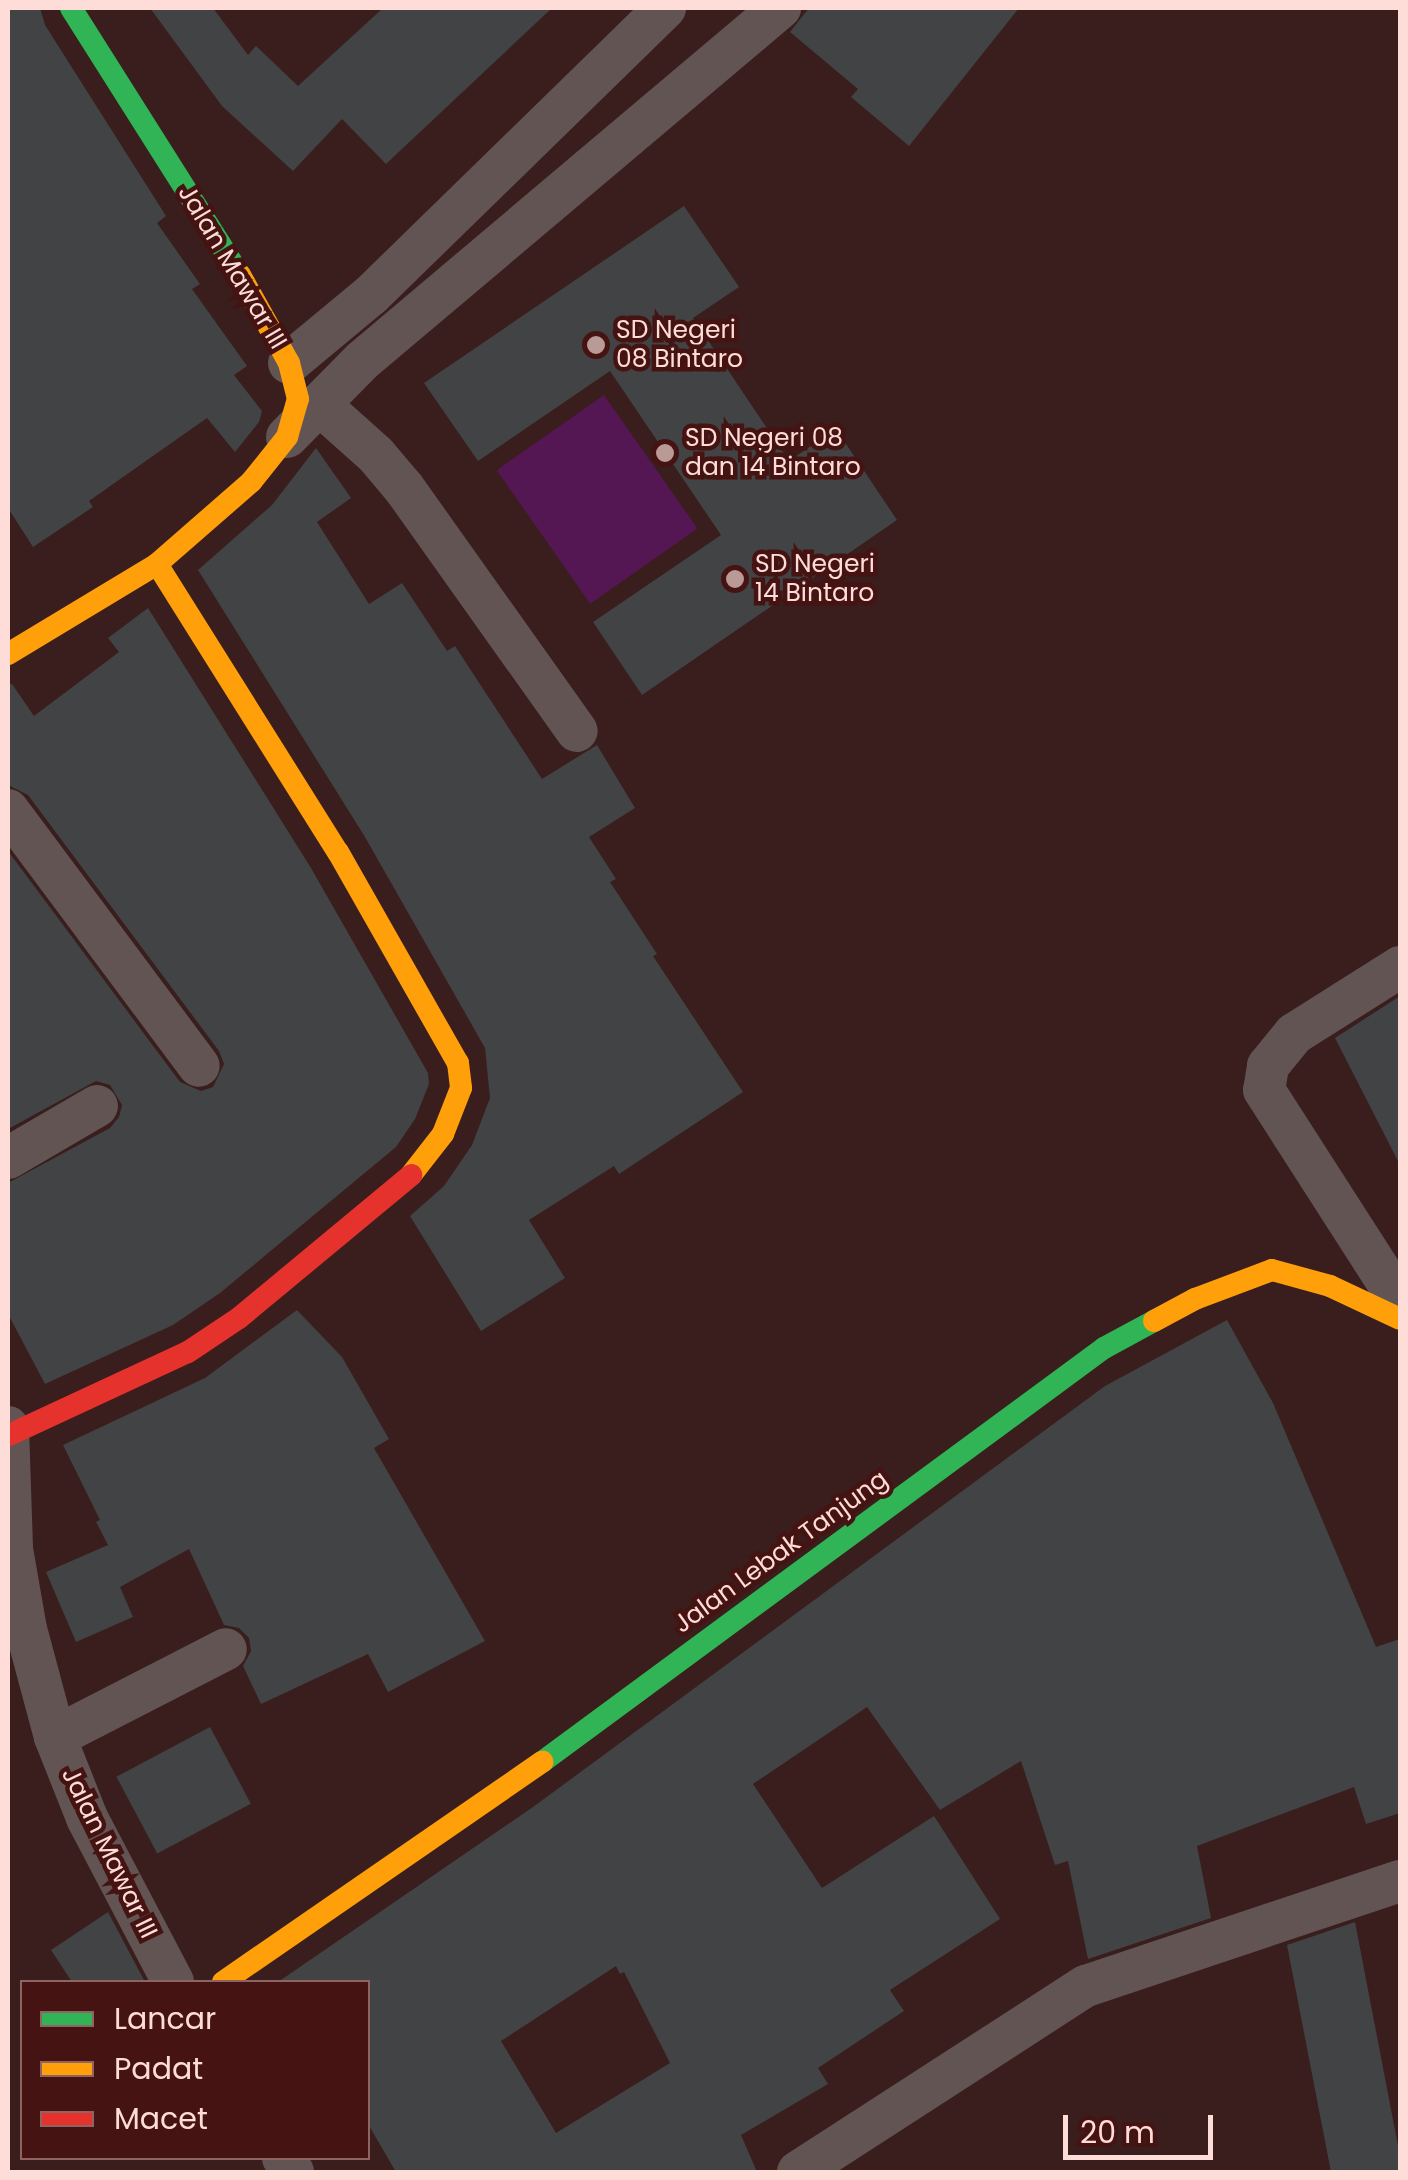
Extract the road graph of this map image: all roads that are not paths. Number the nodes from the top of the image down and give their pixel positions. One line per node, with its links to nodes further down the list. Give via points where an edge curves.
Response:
1 (71, 8): 4 (street, Jalan Mawar III)
2 (665, 8): 4 (street, via 371,295)
3 (780, 8): 5 (street, via 363,360)
4 (290, 363): 6 (street, Jalan Mawar III, via 298,399)
5 (320, 404): 6 (street); 9 (street, via 404,488)
6 (287, 437): 7 (street, Jalan Mawar III, via 251,482)
7 (157, 564): 8 (street, Jalan Mawar III); 17 (street, via 338,852 458,1063 462,1088 443,1134 419,1168 239,1318 188,1352)
8 (8, 654)
9 (577, 731)
10 (8, 810): 12 (street)
11 (1400, 967): 15 (street, via 1294,1034 1268,1066 1264,1090)
12 (200, 1066)
13 (98, 1106): 14 (street)
14 (8, 1158)
15 (1400, 1302)
16 (1400, 1319): 22 (street, Jalan Lebak Tanjung, via 1330,1286 1272,1270 1195,1298 1104,1348 516,1782)
17 (8, 1431): 19 (street, Jalan Mawar III, via 12,1549)
18 (226, 1649): 19 (street)
19 (55, 1737): 21 (street, Jalan Mawar III, via 88,1818)
20 (1400, 1881): 23 (street, via 1086,1986)
21 (171, 1980)
22 (226, 1980)
23 (798, 2172)

